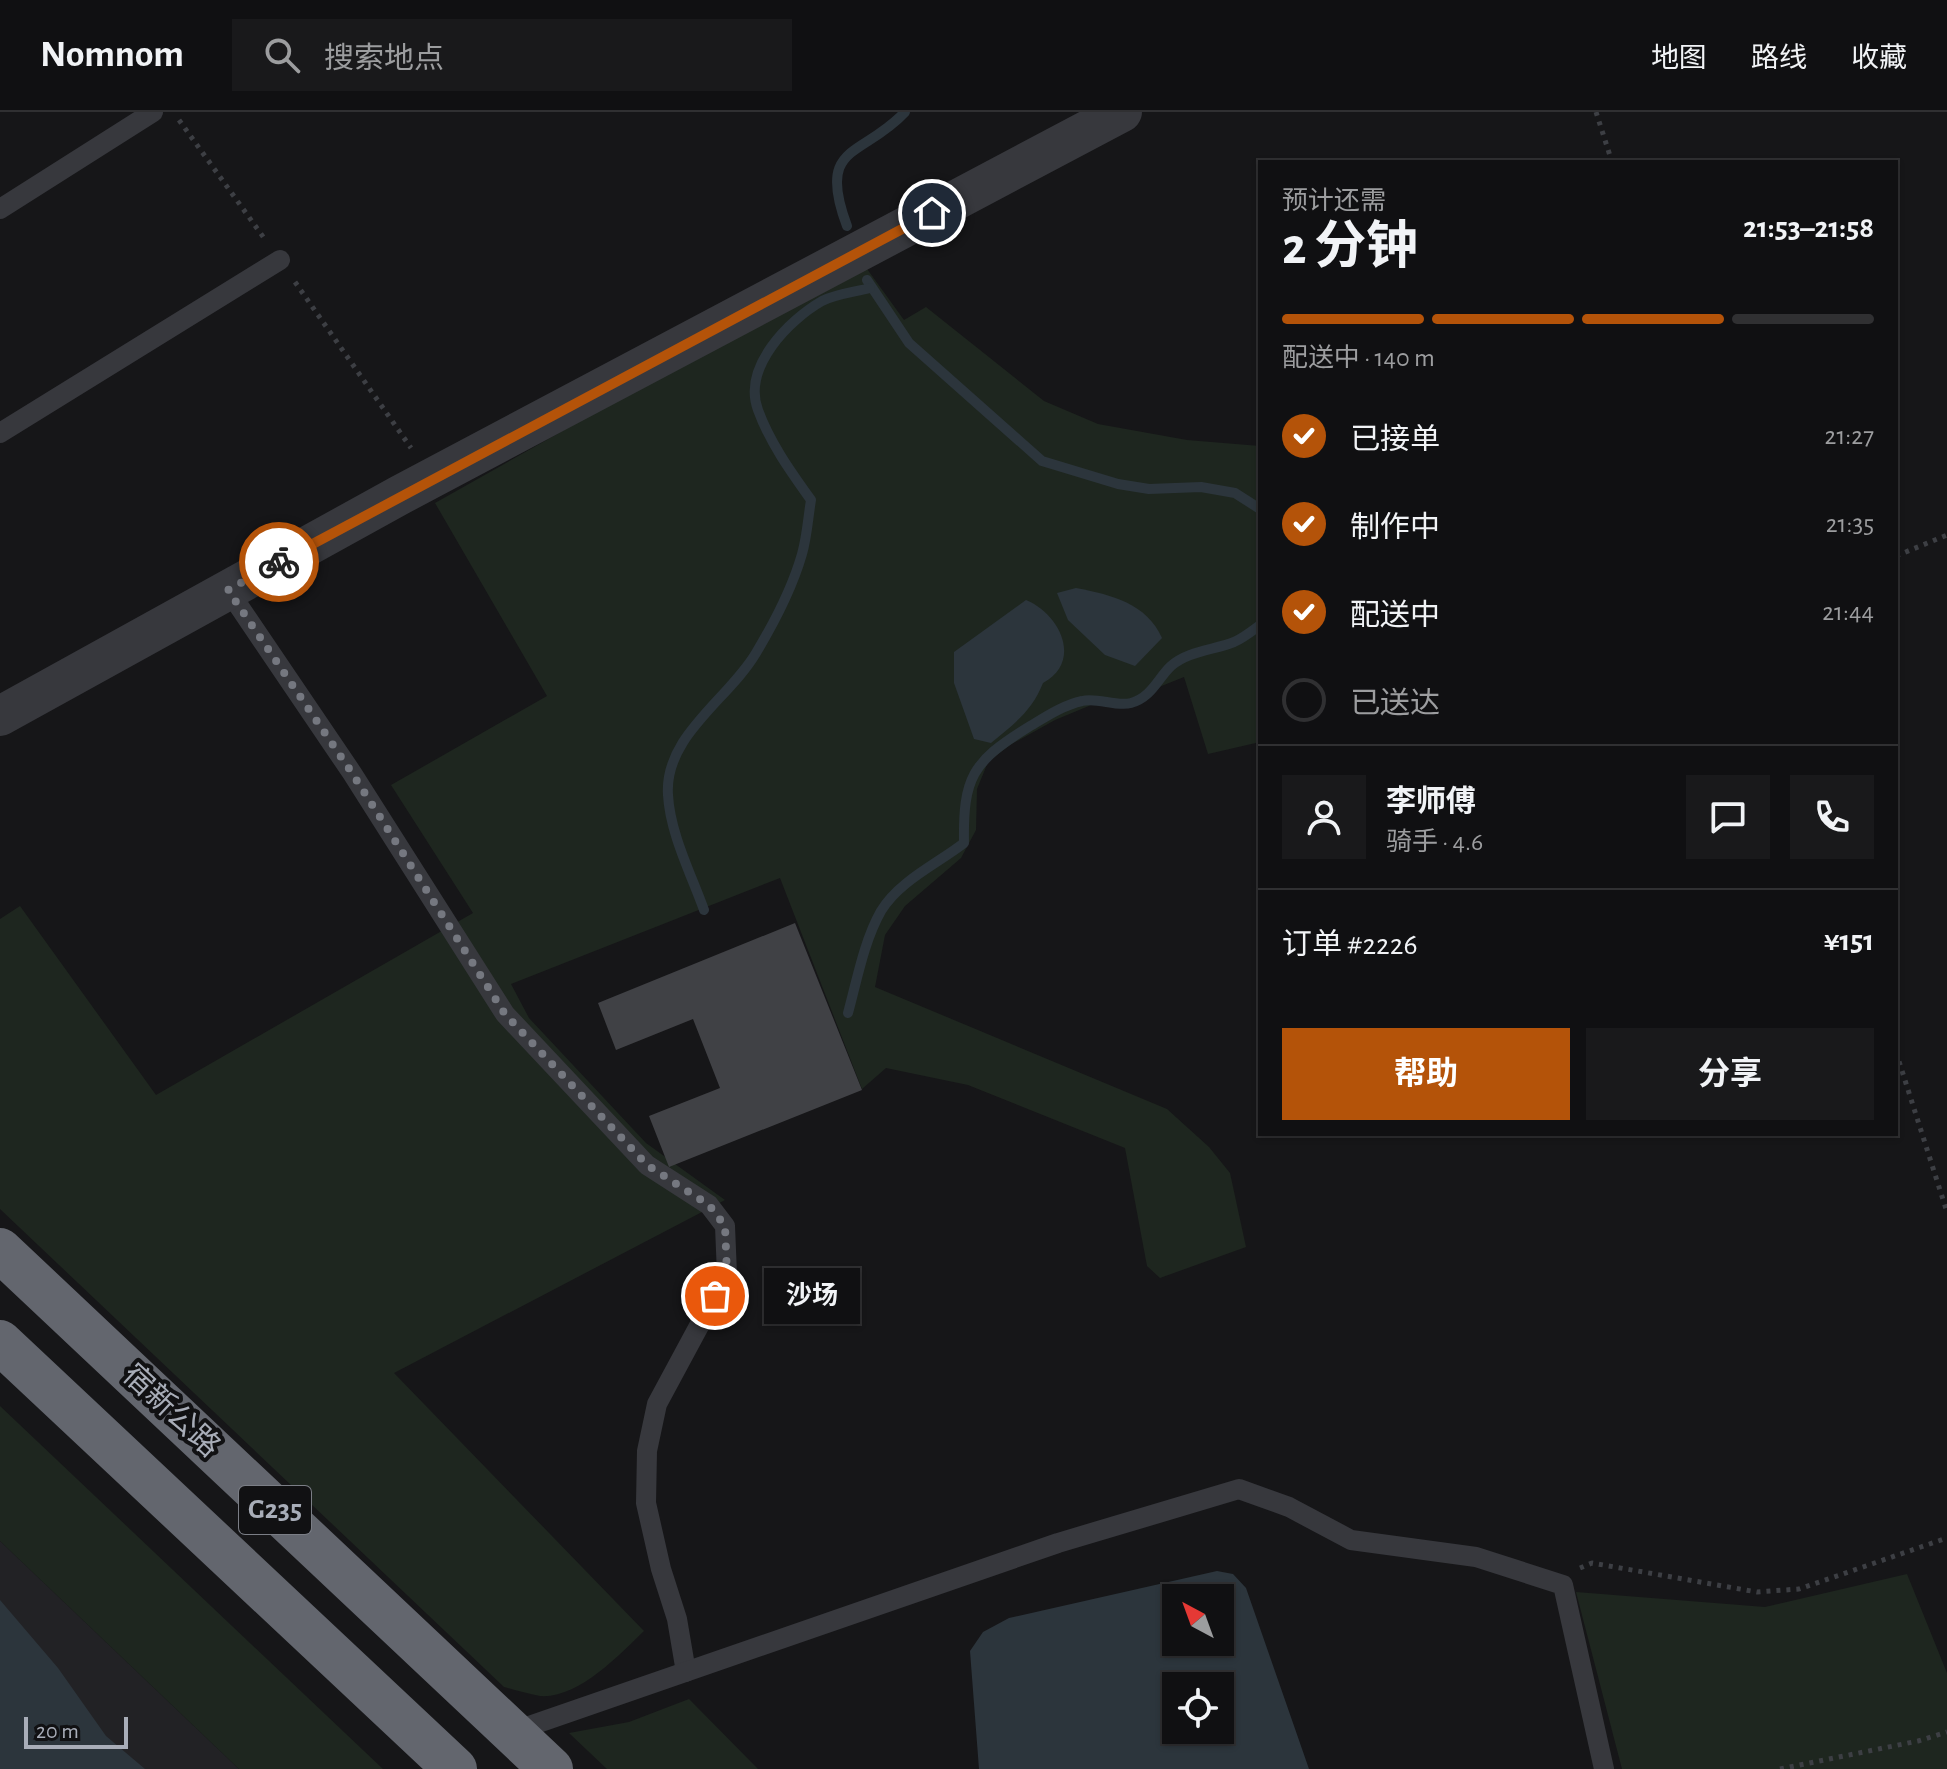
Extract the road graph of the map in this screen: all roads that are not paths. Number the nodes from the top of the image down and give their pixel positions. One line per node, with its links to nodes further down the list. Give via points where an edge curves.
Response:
1 (153, 112): 3 (lane)
2 (1122, 112): 6 (street)
3 (0, 209)
4 (280, 260): 5 (lane)
5 (0, 433)
6 (228, 590): 7 (street); 10 (lane, via 505,1014 647,1165 709,1205 725,1226 727,1274 657,1404 647,1451 646,1503)
7 (0, 716)
8 (0, 1250): 11 (highway, 宿新公路 / G235)
9 (0, 1342): 12 (highway, G235)
10 (686, 1672): 11 (lane); 14 (lane, via 1058,1543 1239,1489 1289,1507 1351,1540 1476,1557 1563,1585)
11 (512, 1732): 13 (highway, 宿新公路 / G235)
12 (455, 1769)
13 (551, 1769)
14 (1604, 1769)

